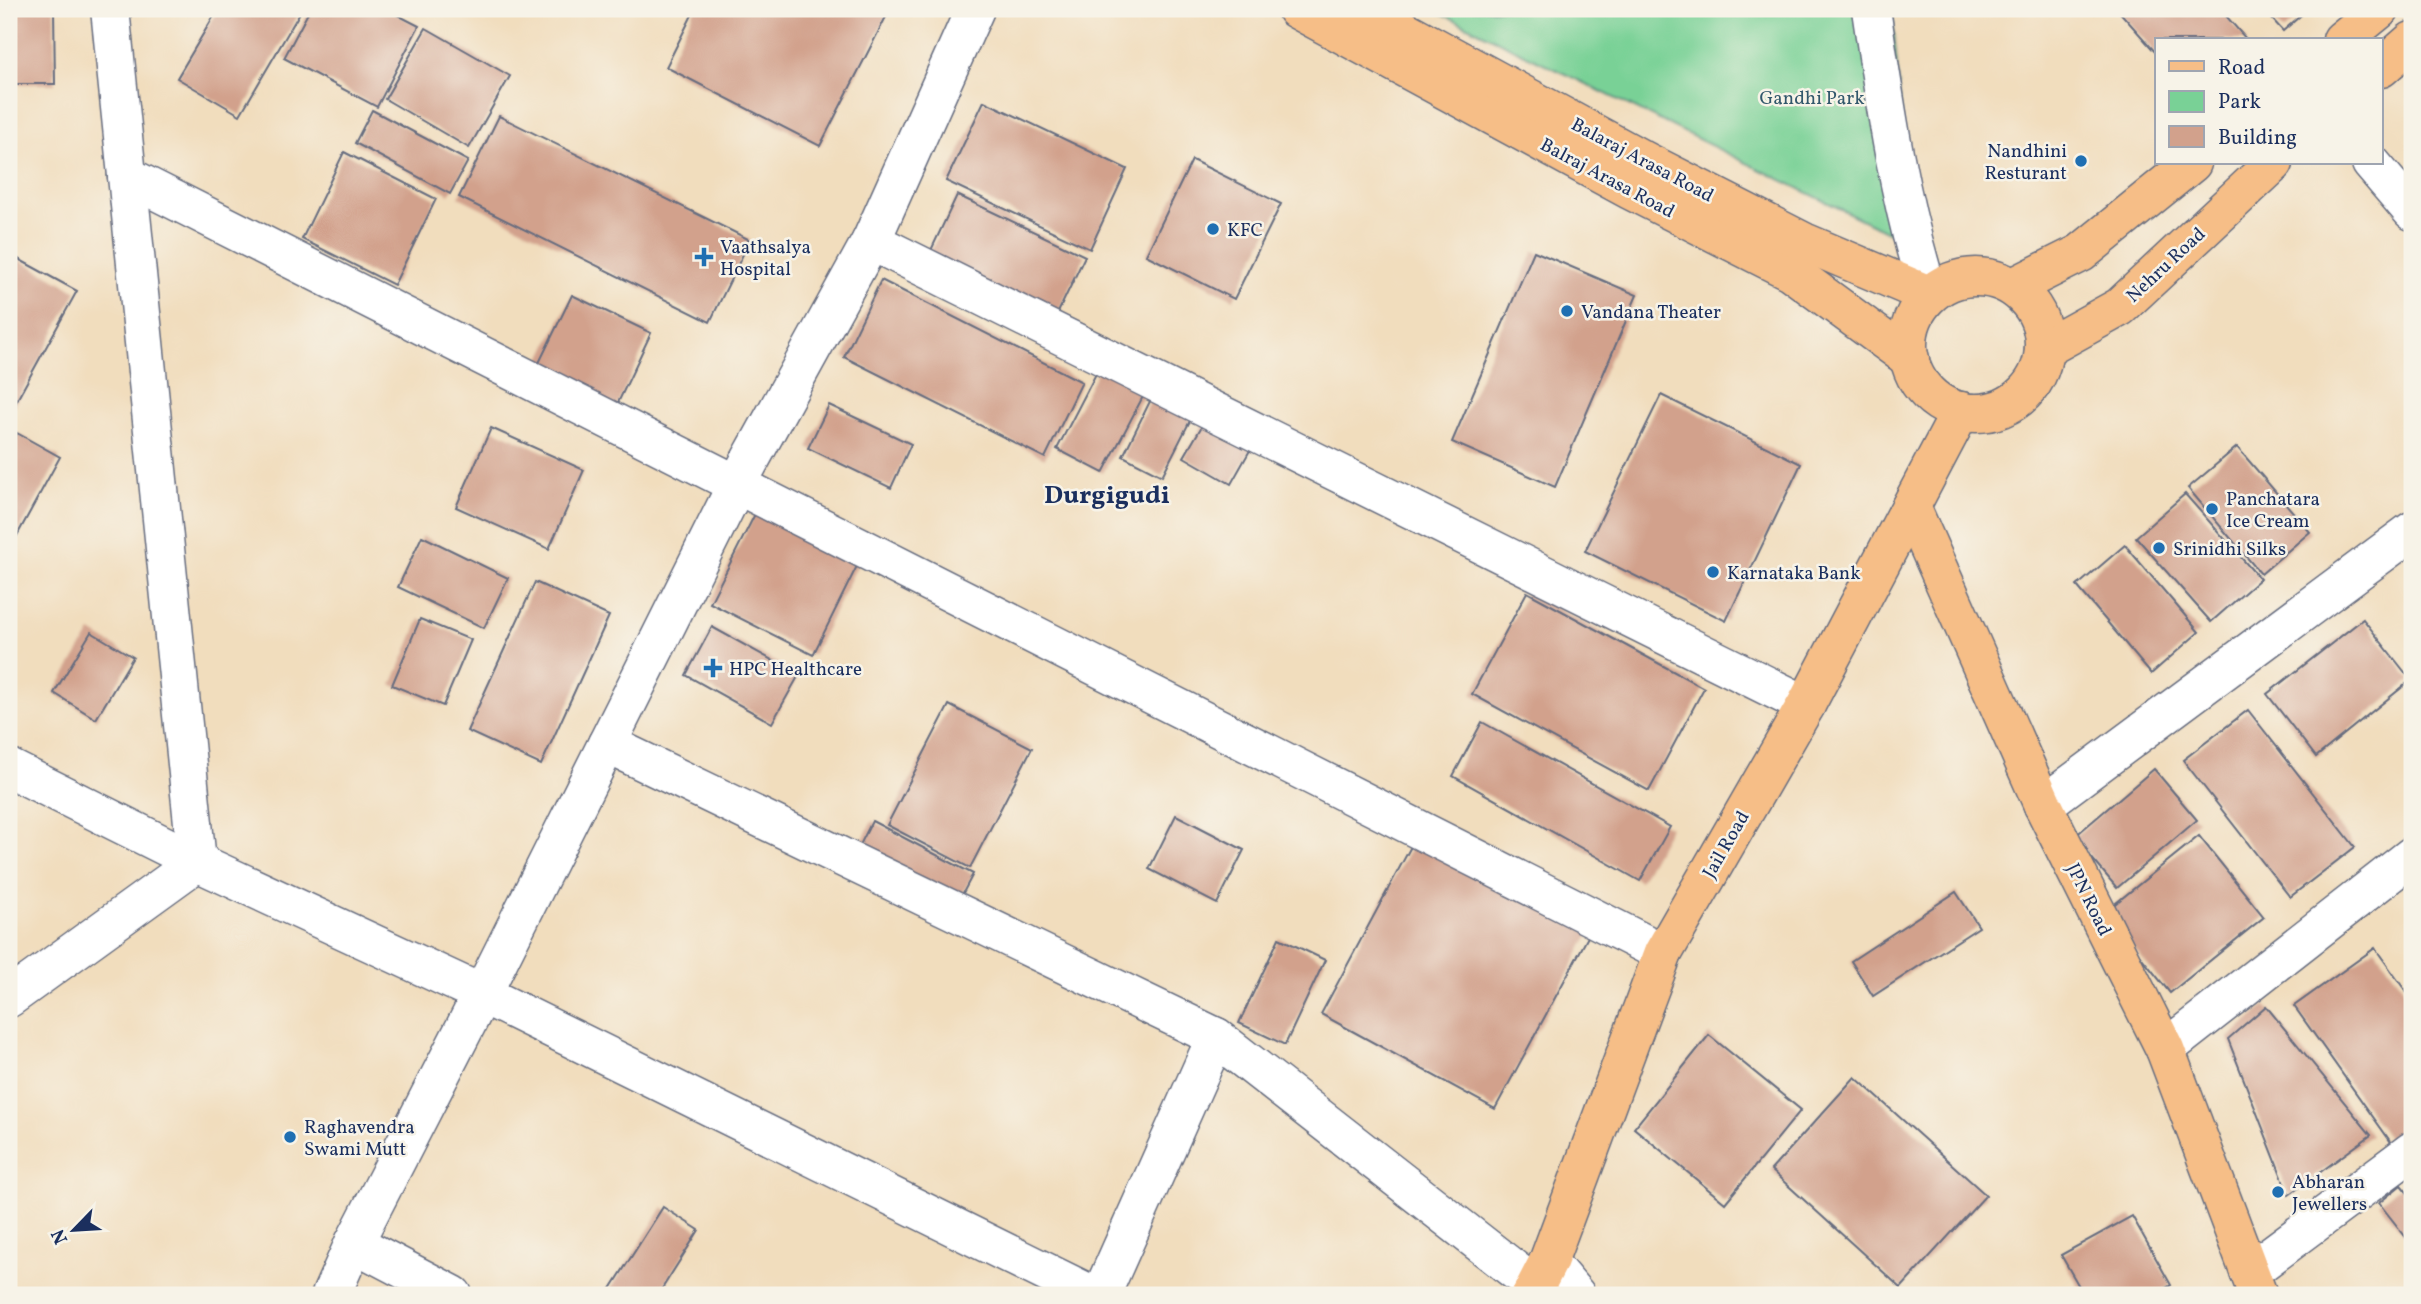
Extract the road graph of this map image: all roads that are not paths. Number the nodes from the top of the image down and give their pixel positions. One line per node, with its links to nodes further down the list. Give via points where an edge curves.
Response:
1 (110, 9): 13 (street)
2 (975, 9): 15 (street)
3 (1296, 9): 19 (main road, Balraj Arasa Road, via 1790,271)
4 (1365, 9): 17 (main road, Balaraj Arasa Road, via 1645,162 1804,242)
5 (1871, 9): 17 (street, via 1912,244)
6 (2381, 9): 7 (main road)
7 (2345, 38)
8 (2412, 41): 9 (main road)
9 (2382, 67)
10 (2191, 164): 16 (main road, via 2081,253)
11 (2273, 164): 18 (main road, Nehru Road, via 2120,307)
12 (2372, 164): 14 (street)
13 (127, 176): 21 (street); 29 (street)
14 (2412, 211)
15 (871, 242): 21 (street); 24 (street)
16 (2013, 288): 17 (main road, via 1991,278 1972,277 1948,282); 18 (main road, via 2031,303 2042,325)
17 (1929, 295): 19 (main road, via 1915,314 1908,337)
18 (2044, 349): 20 (main road, via 2036,378 2021,396 2001,409 1978,414)
19 (1910, 359): 20 (main road, via 1922,386 1939,402)
20 (1961, 411): 22 (main road, Jail Road)
21 (737, 484): 25 (street); 30 (street)
22 (1912, 507): 24 (main road, Jail Road); 27 (main road, JPN Road)
23 (2412, 531): 27 (street)
24 (1806, 705): 30 (main road, Jail Road)
25 (607, 744): 31 (street); 33 (street)
26 (9, 768): 29 (street)
27 (2043, 805): 34 (main road, JPN Road)
28 (2412, 856): 34 (street)
29 (197, 862): 31 (street); 32 (street)
30 (1663, 953): 37 (main road, Jail Road)
31 (482, 994): 36 (street); 41 (street)
32 (9, 998)
33 (1216, 1037): 37 (street); 42 (street)
34 (2165, 1049): 38 (main road, JPN Road)
35 (2412, 1151): 38 (street)
36 (354, 1243): 39 (street); 40 (street)
37 (1538, 1281): 43 (street)
38 (2253, 1284)
39 (331, 1295)
40 (453, 1295)
41 (1092, 1295)
42 (1101, 1295)
43 (1576, 1295)

